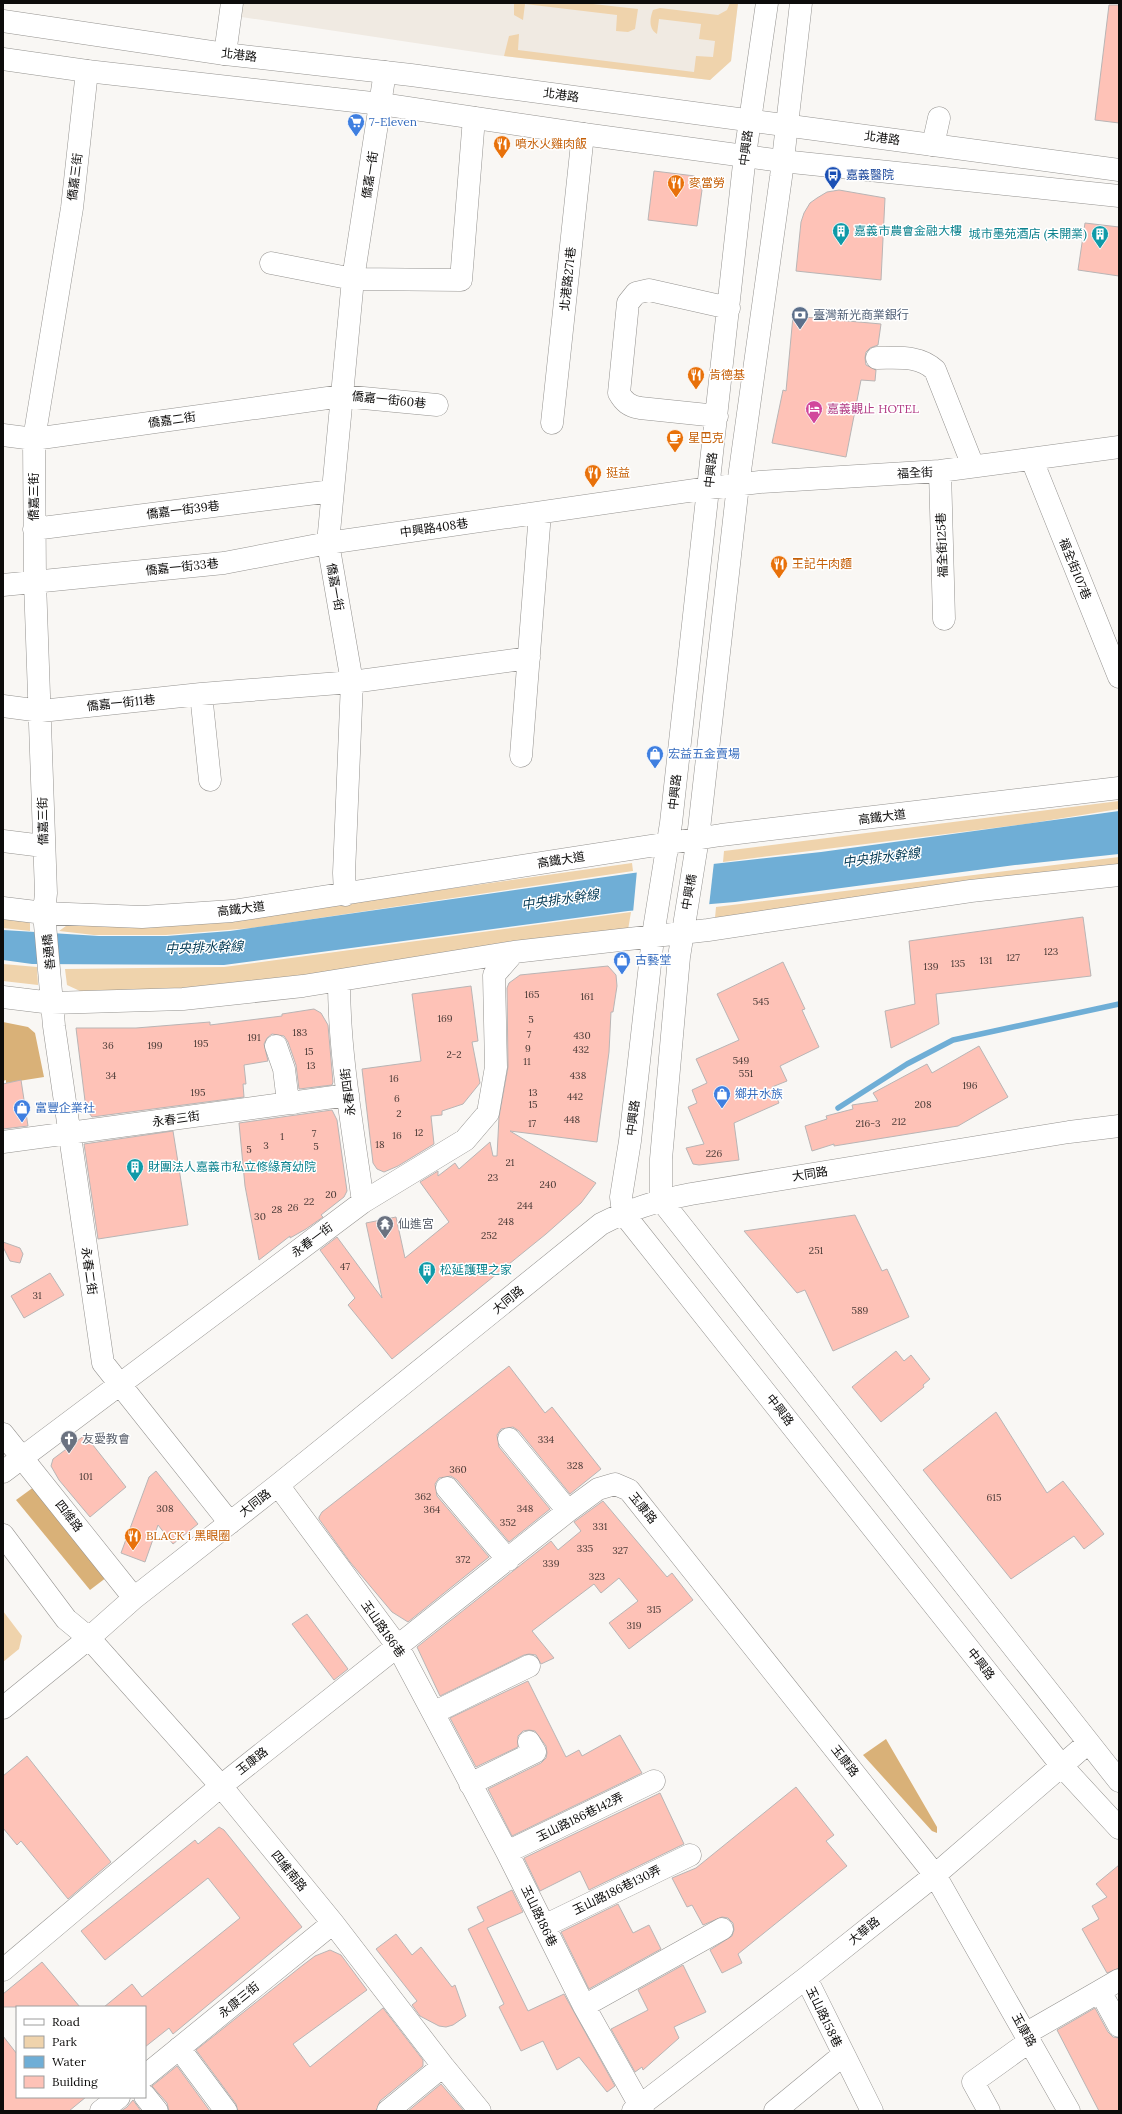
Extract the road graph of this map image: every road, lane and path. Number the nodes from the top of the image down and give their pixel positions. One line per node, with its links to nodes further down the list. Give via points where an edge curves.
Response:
1 (232, 3): 5 (street)
2 (767, 3): 12 (street, 中興路)
3 (801, 3): 13 (street)
4 (3, 22): 5 (street, 北港路)
5 (225, 54): 8 (street, 北港路)
6 (3, 59): 7 (street)
7 (87, 71): 9 (street); 29 (street, 僑嘉三街, via 72,208)
8 (385, 72): 9 (street, 僑嘉一街); 12 (street, 北港路)
9 (381, 104): 10 (street); 21 (street, 僑嘉一街)
10 (474, 118): 14 (street); 21 (street, via 461,280)
11 (939, 118): 15 (street)
12 (750, 120): 13 (street, 北港路); 16 (street, 中興路)
13 (787, 126): 15 (street, 北港路); 17 (street)
14 (583, 134): 16 (street); 27 (street, 北港路271巷)
15 (933, 145): 18 (street, 北港路)
16 (745, 155): 17 (street); 22 (street, 中興路)
17 (782, 161): 19 (street); 34 (street)
18 (1119, 170)
19 (1119, 196)
20 (271, 263): 21 (street)
21 (353, 279): 24 (street, 僑嘉一街)
22 (729, 308): 26 (street, 中興路); 26 (street, via 649,290 636,293 628,302 619,393 624,400 631,406 640,408)
23 (877, 358): 32 (street, via 915,358 927,362 935,370)
24 (342, 396): 25 (street, 僑嘉一街60巷); 29 (street, 僑嘉二街); 36 (street, 僑嘉一街)
25 (437, 405)
26 (717, 416): 35 (street, 中興路)
27 (552, 423)
28 (3, 436): 29 (street, 僑嘉二街)
29 (34, 439): 38 (street, 僑嘉三街)
30 (1119, 447): 31 (street, 福全街)
31 (1032, 460): 32 (street, 福全街); 44 (street, 福全街107巷)
32 (973, 466): 33 (street, 福全街)
33 (940, 471): 34 (street, 福全街); 42 (street, 福全街125巷)
34 (738, 485): 35 (street, 福全街); 52 (street)
35 (709, 488): 37 (street, 中興路408巷); 54 (street, 中興路)
36 (332, 491): 38 (street, 僑嘉一街39巷); 39 (street, 僑嘉一街)
37 (540, 513): 39 (street, 中興路408巷); 43 (street)
38 (34, 529): 40 (street, 僑嘉三街)
39 (328, 542): 40 (street, 僑嘉一街33巷, via 224,563); 45 (street, 僑嘉一街)
40 (35, 582): 41 (street, 僑嘉一街33巷); 48 (street, 僑嘉三街)
41 (3, 585)
42 (944, 619)
43 (529, 658): 45 (street); 49 (street)
44 (1119, 677)
45 (352, 682): 46 (street, 僑嘉一街11巷); 57 (street, 僑嘉一街)
46 (201, 694): 48 (street, 僑嘉一街11巷); 50 (street)
47 (3, 706): 48 (street, 僑嘉一街11巷)
48 (41, 711): 55 (street, 僑嘉三街)
49 (521, 756)
50 (210, 780)
51 (1119, 788): 52 (street, 高鐵大道)
52 (698, 838): 54 (street, 高鐵大道); 60 (street, 中興橋)
53 (3, 841): 55 (street)
54 (668, 843): 57 (street, 高鐵大道); 61 (street, 中興路)
55 (43, 846): 59 (street, 僑嘉三街)
56 (1119, 875): 60 (street)
57 (345, 894): 59 (street, 高鐵大道, via 232,911)
58 (3, 908): 59 (street, 高鐵大道)
59 (45, 920): 63 (street, 善通橋)
60 (683, 928): 61 (street); 73 (street, via 661,1159)
61 (654, 932): 62 (street); 75 (street, 中興路, via 630,1141 621,1197)
62 (514, 952): 64 (street); 74 (street, 永春一街, via 494,975 496,1067 488,1113 465,1140)
63 (51, 977): 66 (street, 永春二街)
64 (339, 981): 66 (street, via 183,999); 68 (street, 永春四街)
65 (3, 997): 66 (street)
66 (52, 1003): 71 (street, 永春二街)
67 (276, 1046): 69 (street, via 284,1070 287,1094)
68 (348, 1095): 69 (street, 永春三街); 74 (street, 永春四街)
69 (292, 1103): 71 (street, 永春三街)
70 (1119, 1126): 73 (street, 大同路, via 1069,1132)
71 (69, 1134): 72 (street, 永春三街); 76 (street, 永春二街, via 103,1363)
72 (3, 1142)
73 (660, 1200): 75 (street, 大同路); 94 (street)
74 (363, 1202): 76 (street, 永春一街)
75 (623, 1213): 81 (street, 大同路, via 601,1224); 95 (street, 中興路)
76 (119, 1383): 79 (street, 永春一街); 84 (street, 永春二街)
77 (3, 1434): 79 (street, 四維路)
78 (509, 1439): 83 (street)
79 (22, 1456): 80 (street, 永春一街); 87 (street, 四維路)
80 (3, 1472)
81 (278, 1485): 84 (street, 大同路); 89 (street, 玉山路186巷)
82 (447, 1488): 86 (street)
83 (568, 1511): 86 (street, 玉康路); 103 (street, 玉康路, via 604,1488 615,1484 630,1490)
84 (230, 1522): 87 (street, 大同路)
85 (3, 1535): 88 (street, via 66,1619)
86 (508, 1560): 89 (street, 玉康路)
87 (134, 1598): 88 (street, 大同路)
88 (89, 1638): 91 (street, 大同路); 99 (street, 四維南路)
89 (398, 1647): 92 (street, 玉山路186巷); 99 (street, 玉康路)
90 (529, 1666): 92 (street)
91 (3, 1708)
92 (434, 1712): 98 (street, 玉山路186巷)
93 (528, 1742): 98 (street, via 535,1752)
94 (1088, 1743): 95 (street, 大華路); 97 (street)
95 (1061, 1765): 100 (street, 中興路); 103 (street, 大華路)
96 (654, 1781): 101 (street, 玉山路186巷142弄)
97 (1119, 1781)
98 (470, 1784): 101 (street, 玉山路186巷)
99 (221, 1786): 104 (street, 四維南路); 107 (street, 玉康路)
100 (1119, 1828)
101 (507, 1852): 105 (street, 玉山路186巷)
102 (690, 1855): 105 (street, 玉山路186巷130弄)
103 (935, 1875): 108 (street, 大華路); 113 (street, 玉康路)
104 (332, 1923): 114 (street, 永康三街); 116 (street, 四維南路)
105 (544, 1926): 111 (street, 玉山路186巷)
106 (722, 1930): 111 (street)
107 (3, 1970)
108 (806, 1978): 115 (street, 玉山路158巷); 120 (street, 大華路)
109 (1119, 1980): 110 (street)
110 (1100, 1991): 112 (street); 113 (street)
111 (584, 2006): 120 (street, 玉山路186巷)
112 (1119, 2026)
113 (1028, 2038): 128 (street, via 973,2082); 129 (street, 玉康路)
114 (179, 2048): 117 (street, 永康三街); 123 (street)
115 (843, 2055): 126 (street, 玉山路158巷); 127 (street, 玉山路158巷)
116 (443, 2066): 124 (street); 125 (street, 四維南路)
117 (146, 2075)
118 (146, 2097): 122 (street)
119 (118, 2098): 121 (street)
120 (638, 2109)
121 (101, 2111)
122 (157, 2111)
123 (226, 2111)
124 (388, 2111)
125 (480, 2111)
126 (775, 2111)
127 (872, 2111)
128 (989, 2111)
129 (1070, 2111)

